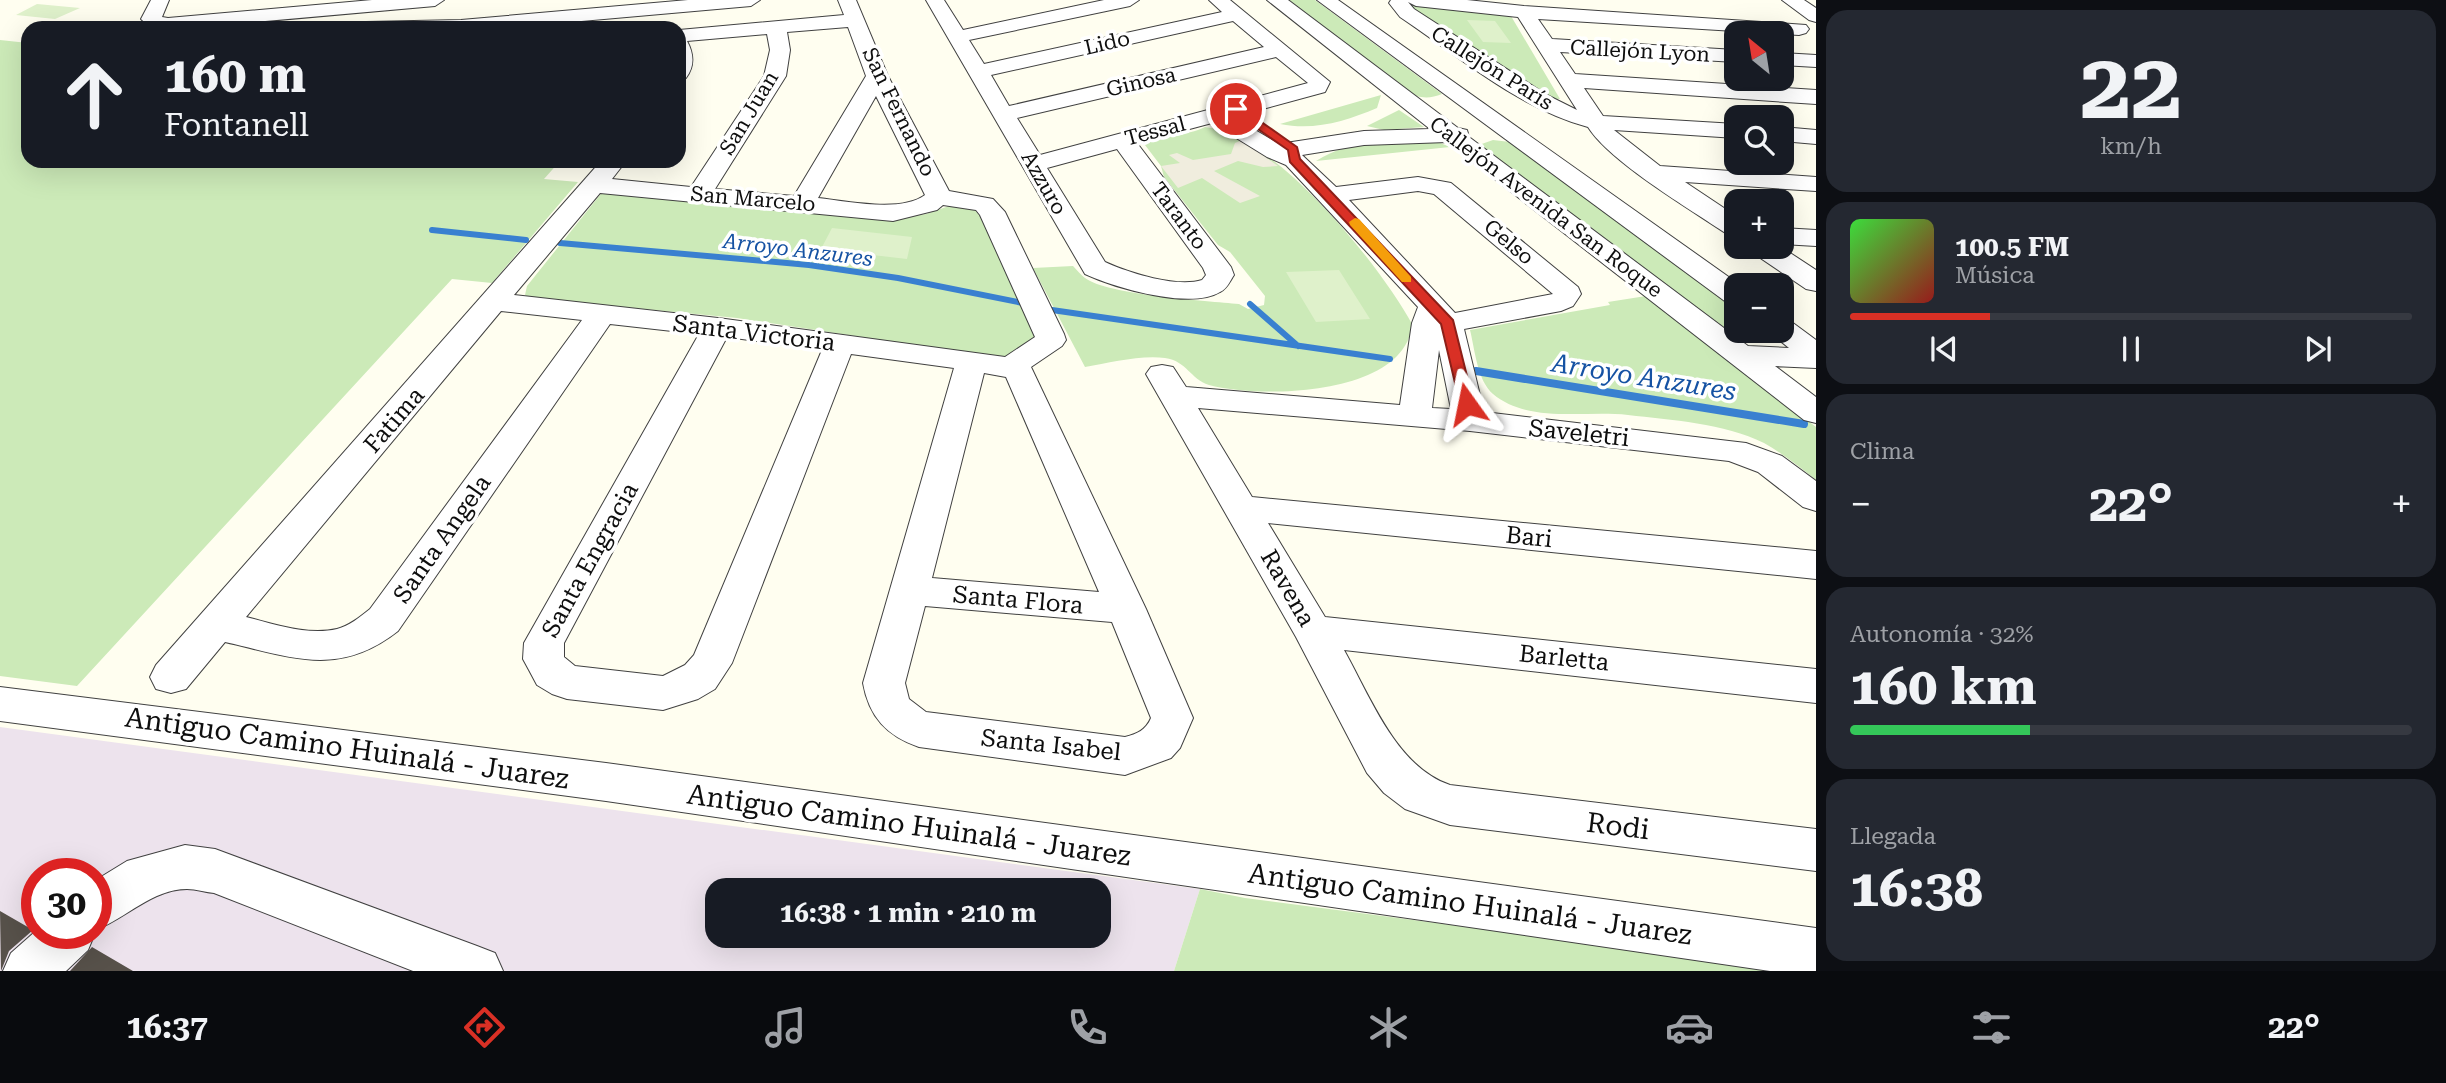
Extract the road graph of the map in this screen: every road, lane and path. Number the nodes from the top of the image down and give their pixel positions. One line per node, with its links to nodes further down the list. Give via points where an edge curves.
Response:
1 (160, 0): 20 (street, via 151,19)
2 (435, 0): 21 (street)
3 (609, 0): 17 (street)
4 (751, 0): 17 (street)
5 (1130, 0): 27 (street)
6 (1218, 0): 19 (street)
7 (1276, 0): 38 (street, Callejón Avenida San Roque)
8 (1326, 0): 37 (street, Callejón Avenida San Roque)
9 (1400, 0): 41 (street, Callejón París, via 1400,8 1539,100)
10 (1416, 0): 18 (street)
11 (1628, 0): 13 (street)
12 (945, 2): 27 (street, Azzuro)
13 (1680, 3)
14 (1770, 7): 15 (street)
15 (1807, 8)
16 (852, 10): 24 (street); 34 (street, San Fernando)
17 (629, 11): 22 (street); 23 (street)
18 (1524, 12): 25 (street); 28 (street, Callejón París)
19 (1235, 15): 29 (street); 33 (street, Lido)
20 (156, 21)
21 (208, 21)
22 (561, 21)
23 (647, 21)
24 (776, 28): 26 (street); 54 (street, San Juan, via 780,50 775,76)
25 (1799, 29)
26 (686, 35)
27 (956, 37): 33 (street, Azzuro)
28 (1544, 45): 30 (street, Callejón Lyon); 35 (street, Callejón París)
29 (1279, 50): 39 (street, Tessal, via 1315,78 1317,87); 40 (street, Ginosa)
30 (1724, 56)
31 (1794, 60): 32 (street)
32 (1816, 61)
33 (978, 72): 40 (street, Azzuro)
34 (877, 76): 56 (street, San Fernando); 57 (street)
35 (1567, 80): 36 (street); 41 (street, Callejón París)
36 (1816, 97)
37 (1468, 100): 38 (street); 42 (street, Callejón Avenida San Roque)
38 (1414, 105): 44 (street, via 1385,113); 46 (street, Callejón Avenida San Roque)
39 (1225, 112): 48 (street, Tessal); 49 (street)
40 (1004, 114): 50 (street, Azzuro)
41 (1595, 122): 43 (street); 52 (street, Callejón París, via 1612,142)
42 (1507, 130): 46 (street); 64 (street, Callejón Avenida San Roque)
43 (1724, 130)
44 (1357, 133): 46 (street); 49 (street)
45 (1794, 135): 47 (street)
46 (1453, 136): 74 (street, Callejón Avenida San Roque)
47 (1816, 137)
48 (1123, 140): 50 (street, Tessal); 65 (street, Taranto, via 1217,267 1216,284)
49 (1280, 148): 55 (street)
50 (1034, 164): 65 (street, Azzuro, via 1095,268 1117,278 1189,291)
51 (605, 173): 54 (street, San Marcelo); 66 (street, Fatima)
52 (1654, 173): 53 (street); 59 (street, Callejón París)
53 (1816, 184)
54 (699, 194): 57 (street, San Marcelo)
55 (1330, 195): 68 (street); 68 (street, Gelso, via 1418,184 1442,188 1567,294 1551,305)
56 (938, 197): 58 (street, San Fernando); 75 (street, via 984,204 992,212 1049,334 1051,340)
57 (803, 203): 58 (street, San Marcelo)
58 (912, 211)
59 (1724, 220)
60 (1794, 236): 61 (street)
61 (1816, 237)
62 (1781, 259): 63 (street)
63 (1816, 283)
64 (1724, 287)
65 (1204, 289)
66 (496, 302): 67 (street, Santa Victoria); 86 (street, Fatima)
67 (602, 314): 69 (street, Santa Victoria); 86 (street, Santa Angela, via 384,620 342,644 318,646)
68 (1436, 318): 79 (street); 80 (street)
69 (719, 327): 71 (street, Santa Victoria); 71 (street, Santa Engracia, via 544,643 543,659 552,673 567,682 663,693 700,677 711,663)
70 (1794, 339): 72 (street)
71 (840, 344): 73 (street, Santa Victoria)
72 (1816, 357): 74 (street)
73 (971, 362): 75 (street, Santa Victoria); 84 (street, Santa Isabel)
74 (1752, 364): 76 (street); 78 (street, Callejón Avenida San Roque)
75 (1011, 367): 85 (street, Santa Isabel, via 1023,377)
76 (1816, 376)
77 (1169, 385): 79 (street, Saveletri); 82 (street, Ravena)
78 (1816, 413)
79 (1416, 416): 80 (street, Saveletri)
80 (1470, 421): 81 (street, Saveletri, via 1734,451 1770,464)
81 (1816, 499)
82 (1242, 508): 83 (street, Bari); 87 (street, Ravena)
83 (1816, 565)
84 (910, 590): 85 (street, Santa Flora); 85 (street, Santa Isabel, via 884,683 887,703 898,717 919,729 1125,756 1148,750 1166,737 1172,718)
85 (1126, 609)
86 (216, 625): 88 (street, Fatima)
87 (1313, 631): 89 (street, Barletta); 91 (street, Ravena, via 1383,760)
88 (171, 677)
89 (1816, 686)
90 (0, 704): 95 (street, Antiguo Camino Huinalá - Juarez, via 593,780)
91 (1422, 795): 92 (street, Rodi, via 1450,805)
92 (1816, 850)
93 (112, 897): 97 (street, via 144,877 185,867 215,871)
94 (53, 949): 96 (street)
95 (1816, 953)
96 (30, 971)
97 (477, 971)

